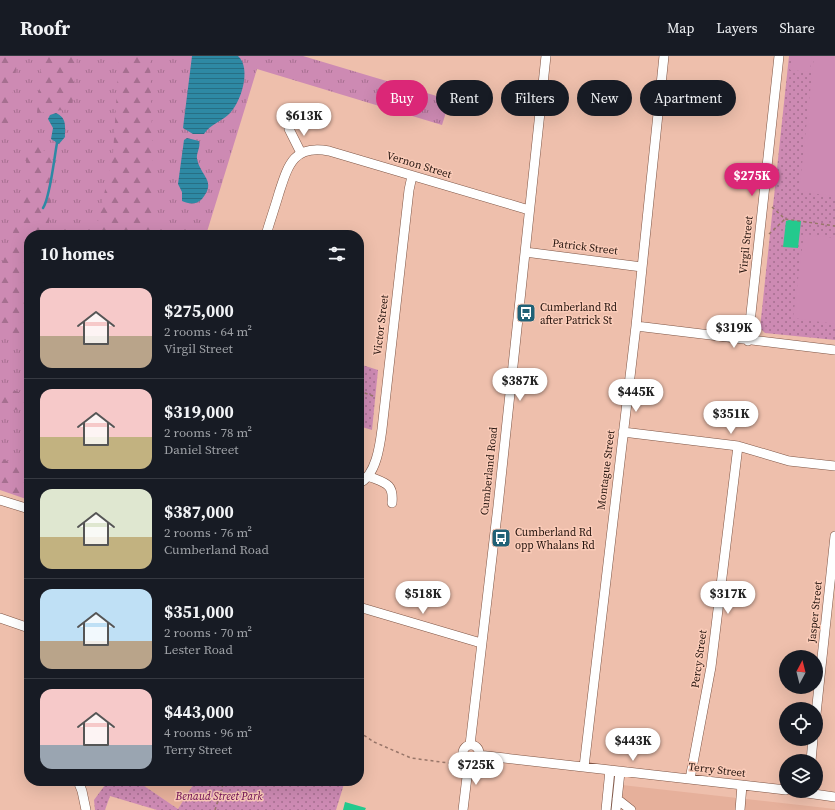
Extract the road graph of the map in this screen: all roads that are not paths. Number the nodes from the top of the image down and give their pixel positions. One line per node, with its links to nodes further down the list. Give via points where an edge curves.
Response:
1 (546, 56): 7 (street, Cumberland Road)
2 (664, 56): 10 (street, Montague Street)
3 (779, 56): 12 (street, Virgil Street)
4 (289, 129): 5 (street)
5 (301, 153): 6 (street, Vernon Street, via 315,149 329,151); 8 (street, via 287,168)
6 (412, 176): 7 (street, Vernon Street); 17 (street, Victor Street, via 382,434)
7 (529, 210): 9 (street, Cumberland Road)
8 (268, 230)
9 (525, 252): 10 (street, Patrick Street); 26 (street, Cumberland Road)
10 (642, 267): 11 (street, Montague Street)
11 (636, 326): 12 (street); 14 (street, Montague Street)
12 (748, 340): 13 (street)
13 (835, 350)
14 (623, 432): 15 (street); 31 (street, Montague Street)
15 (738, 446): 16 (street, via 789,461); 34 (street, Percy Street, via 710,673)
16 (835, 466)
17 (368, 476): 18 (street); 20 (street, via 391,488)
18 (364, 479)
19 (0, 500): 21 (street)
20 (392, 503)
21 (24, 507)
22 (835, 536): 27 (street, Jasper Street)
23 (364, 608): 26 (street)
24 (0, 618): 25 (street)
25 (24, 626)
26 (481, 643): 28 (street, Cumberland Road)
27 (817, 702)
28 (470, 745): 29 (street, via 477,748); 30 (street, via 463,752 464,758)
29 (478, 755): 30 (street, via 475,759); 31 (street, Terry Street)
30 (469, 760): 42 (street)
31 (584, 767): 32 (street, Terry Street)
32 (610, 770): 33 (street, Terry Street); 43 (street)
33 (620, 772): 34 (street, Terry Street); 40 (street)
34 (690, 779): 36 (street, Terry Street)
35 (80, 786): 41 (street)
36 (742, 786): 37 (street, Terry Street); 46 (street)
37 (779, 789)
38 (823, 795): 39 (street)
39 (835, 797)
40 (617, 799): 44 (street); 45 (street)
41 (86, 810)
42 (463, 810)
43 (606, 810)
44 (616, 810)
45 (631, 810)
46 (740, 810)

